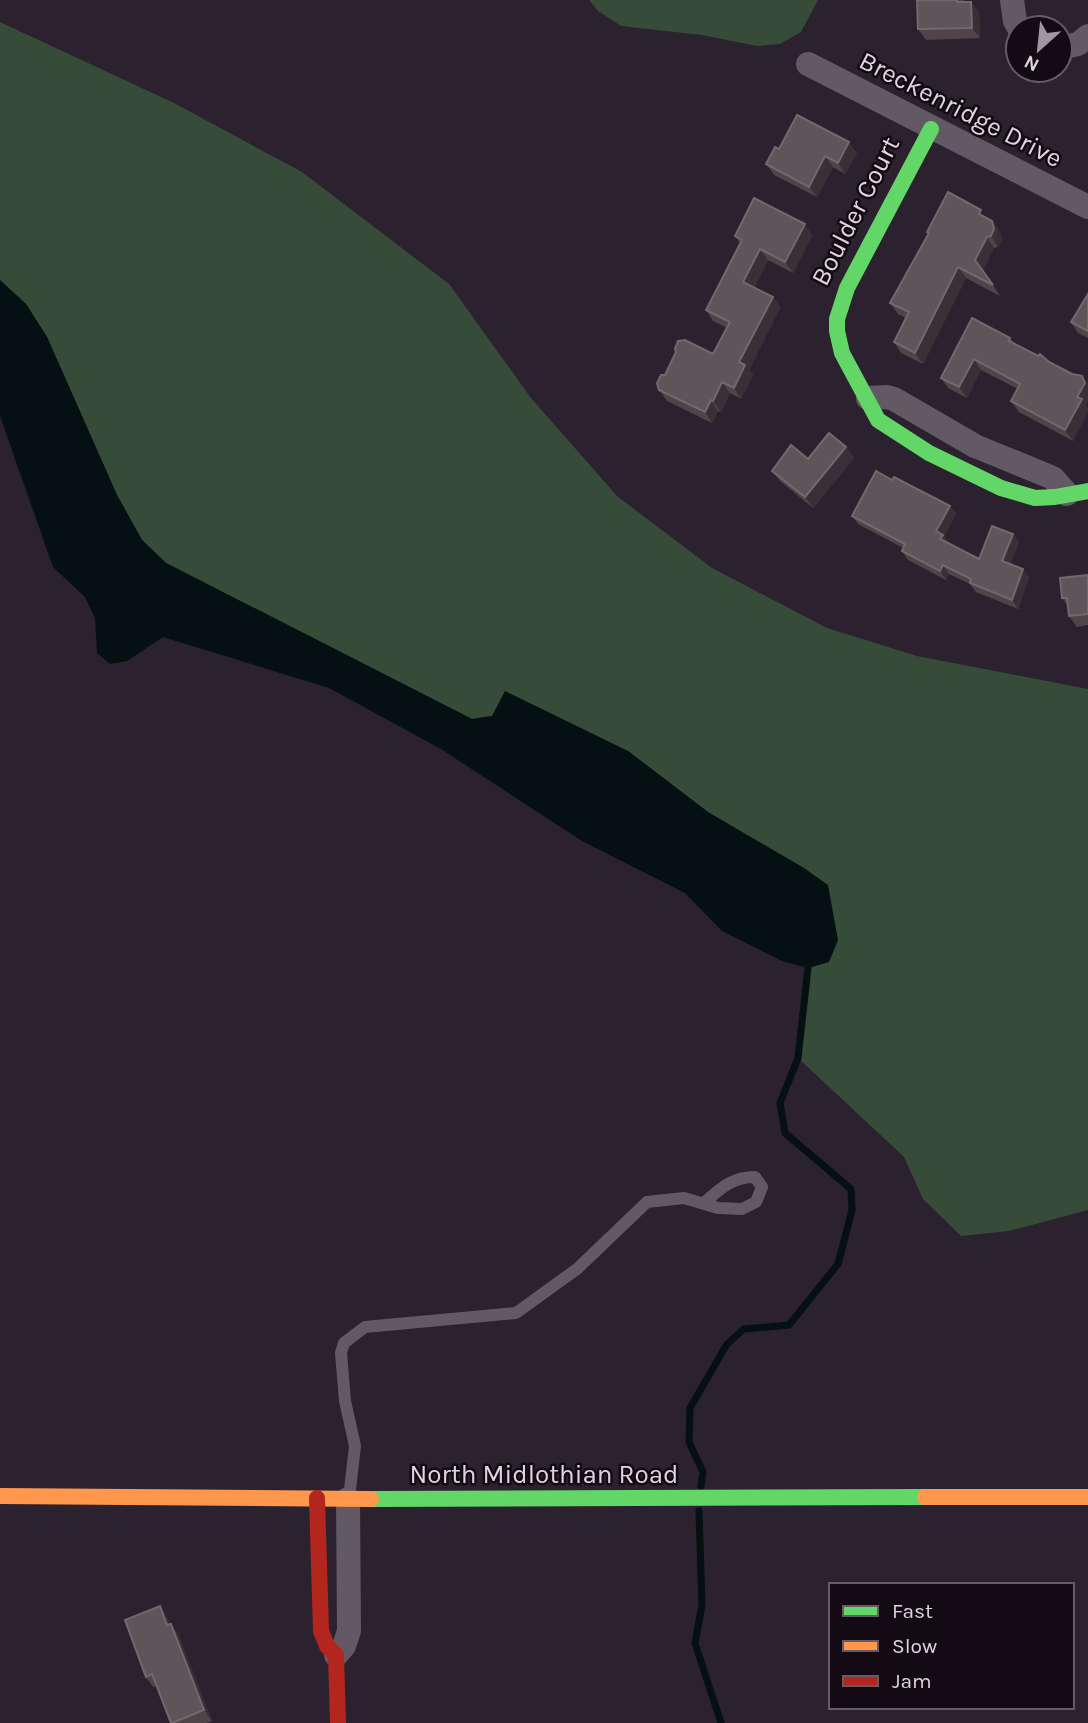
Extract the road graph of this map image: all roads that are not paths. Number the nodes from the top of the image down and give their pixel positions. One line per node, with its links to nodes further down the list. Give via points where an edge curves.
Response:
1 (808, 64): 2 (street, Breckenridge Drive)
2 (931, 129): 3 (street, Breckenridge Drive); 4 (main road, Boulder Court, via 837,313 837,342)
3 (1088, 207)
4 (868, 398): 5 (street, Boulder Court, via 894,399 975,446)
5 (1077, 492)
6 (705, 1202): 10 (lane, via 684,1198 647,1202 577,1269 516,1314 365,1327 344,1343 345,1401 355,1446)
7 (0, 1496): 9 (main road, North Midlothian Road)
8 (1088, 1497): 10 (main road, North Midlothian Road)
9 (317, 1498): 10 (main road, North Midlothian Road); 11 (main road, via 321,1631)
10 (348, 1499): 11 (street, via 349,1631)
11 (336, 1656): 12 (main road)
12 (338, 1723)

